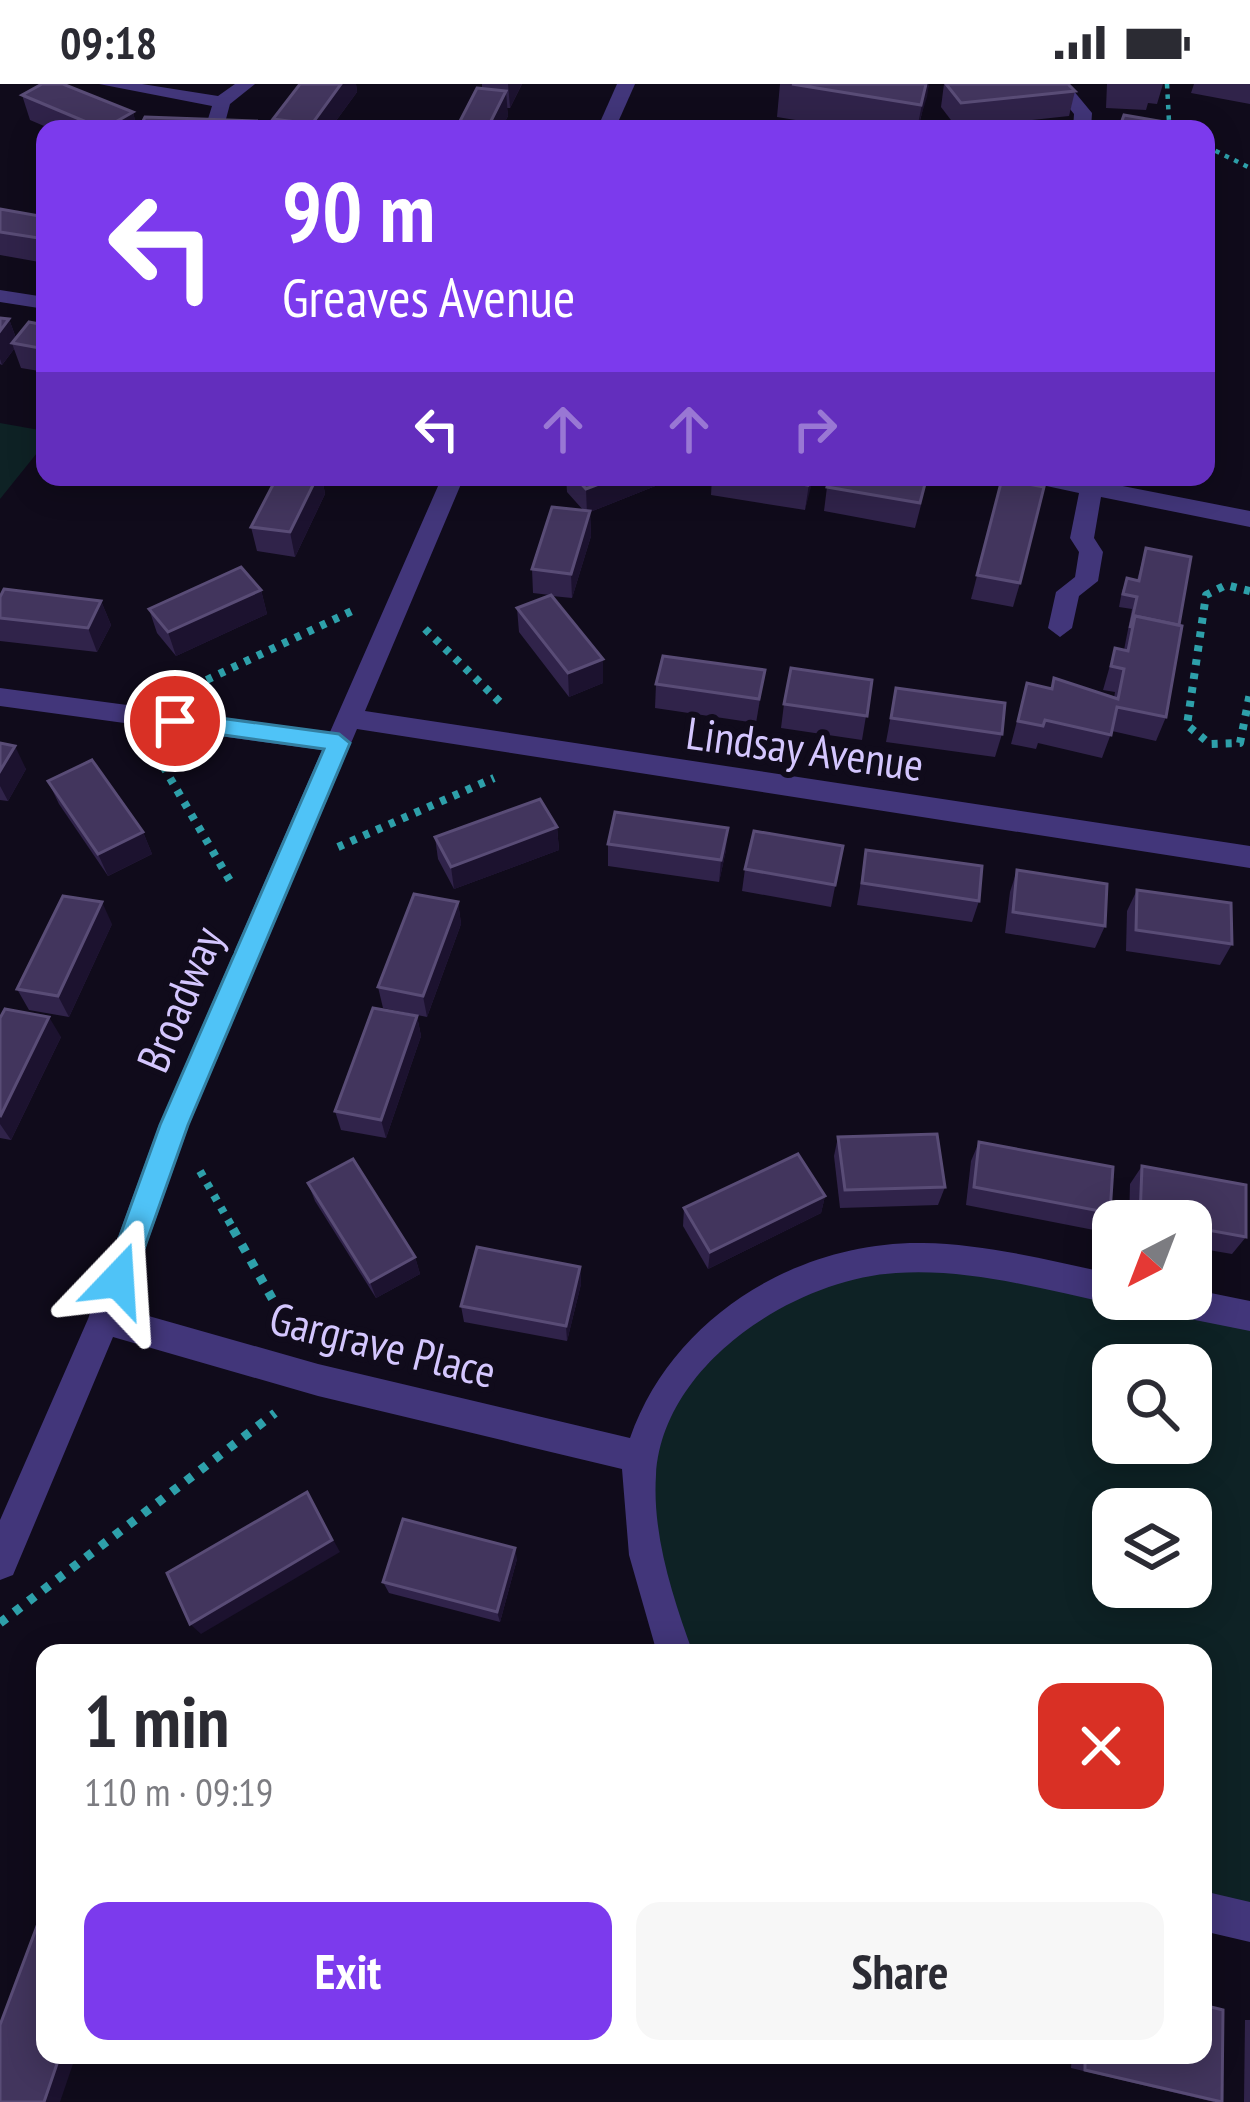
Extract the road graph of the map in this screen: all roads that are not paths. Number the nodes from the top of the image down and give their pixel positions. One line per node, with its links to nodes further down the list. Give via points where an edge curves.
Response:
1 (108, 84): 5 (street)
2 (246, 84): 5 (street)
3 (626, 84): 7 (street)
4 (1059, 84): 8 (street)
5 (222, 102): 6 (street)
6 (217, 120)
7 (610, 120)
8 (1083, 120)
9 (0, 296): 10 (street)
10 (36, 302)
11 (449, 486): 19 (street, Broadway)
12 (1086, 486): 14 (street)
13 (1188, 486): 15 (street)
14 (1092, 487): 15 (street); 17 (street, via 1082,538 1090,552 1086,581 1068,592)
15 (1186, 506): 16 (street)
16 (1250, 519)
17 (1060, 628)
18 (0, 697): 19 (street, Lindsay Avenue)
19 (344, 730): 20 (street, Lindsay Avenue); 24 (street, Broadway, via 174,1125)
20 (1250, 857)
21 (1092, 1285): 25 (street, via 938,1261 868,1261 824,1272 727,1326 689,1366)
22 (1212, 1308): 23 (street)
23 (1250, 1316)
24 (104, 1319): 25 (street, Gargrave Place); 26 (street, Broadway)
25 (640, 1457): 27 (street, via 649,1558)
26 (0, 1562)
27 (673, 1644)
28 (1212, 1913): 29 (street)
29 (1250, 1922)

